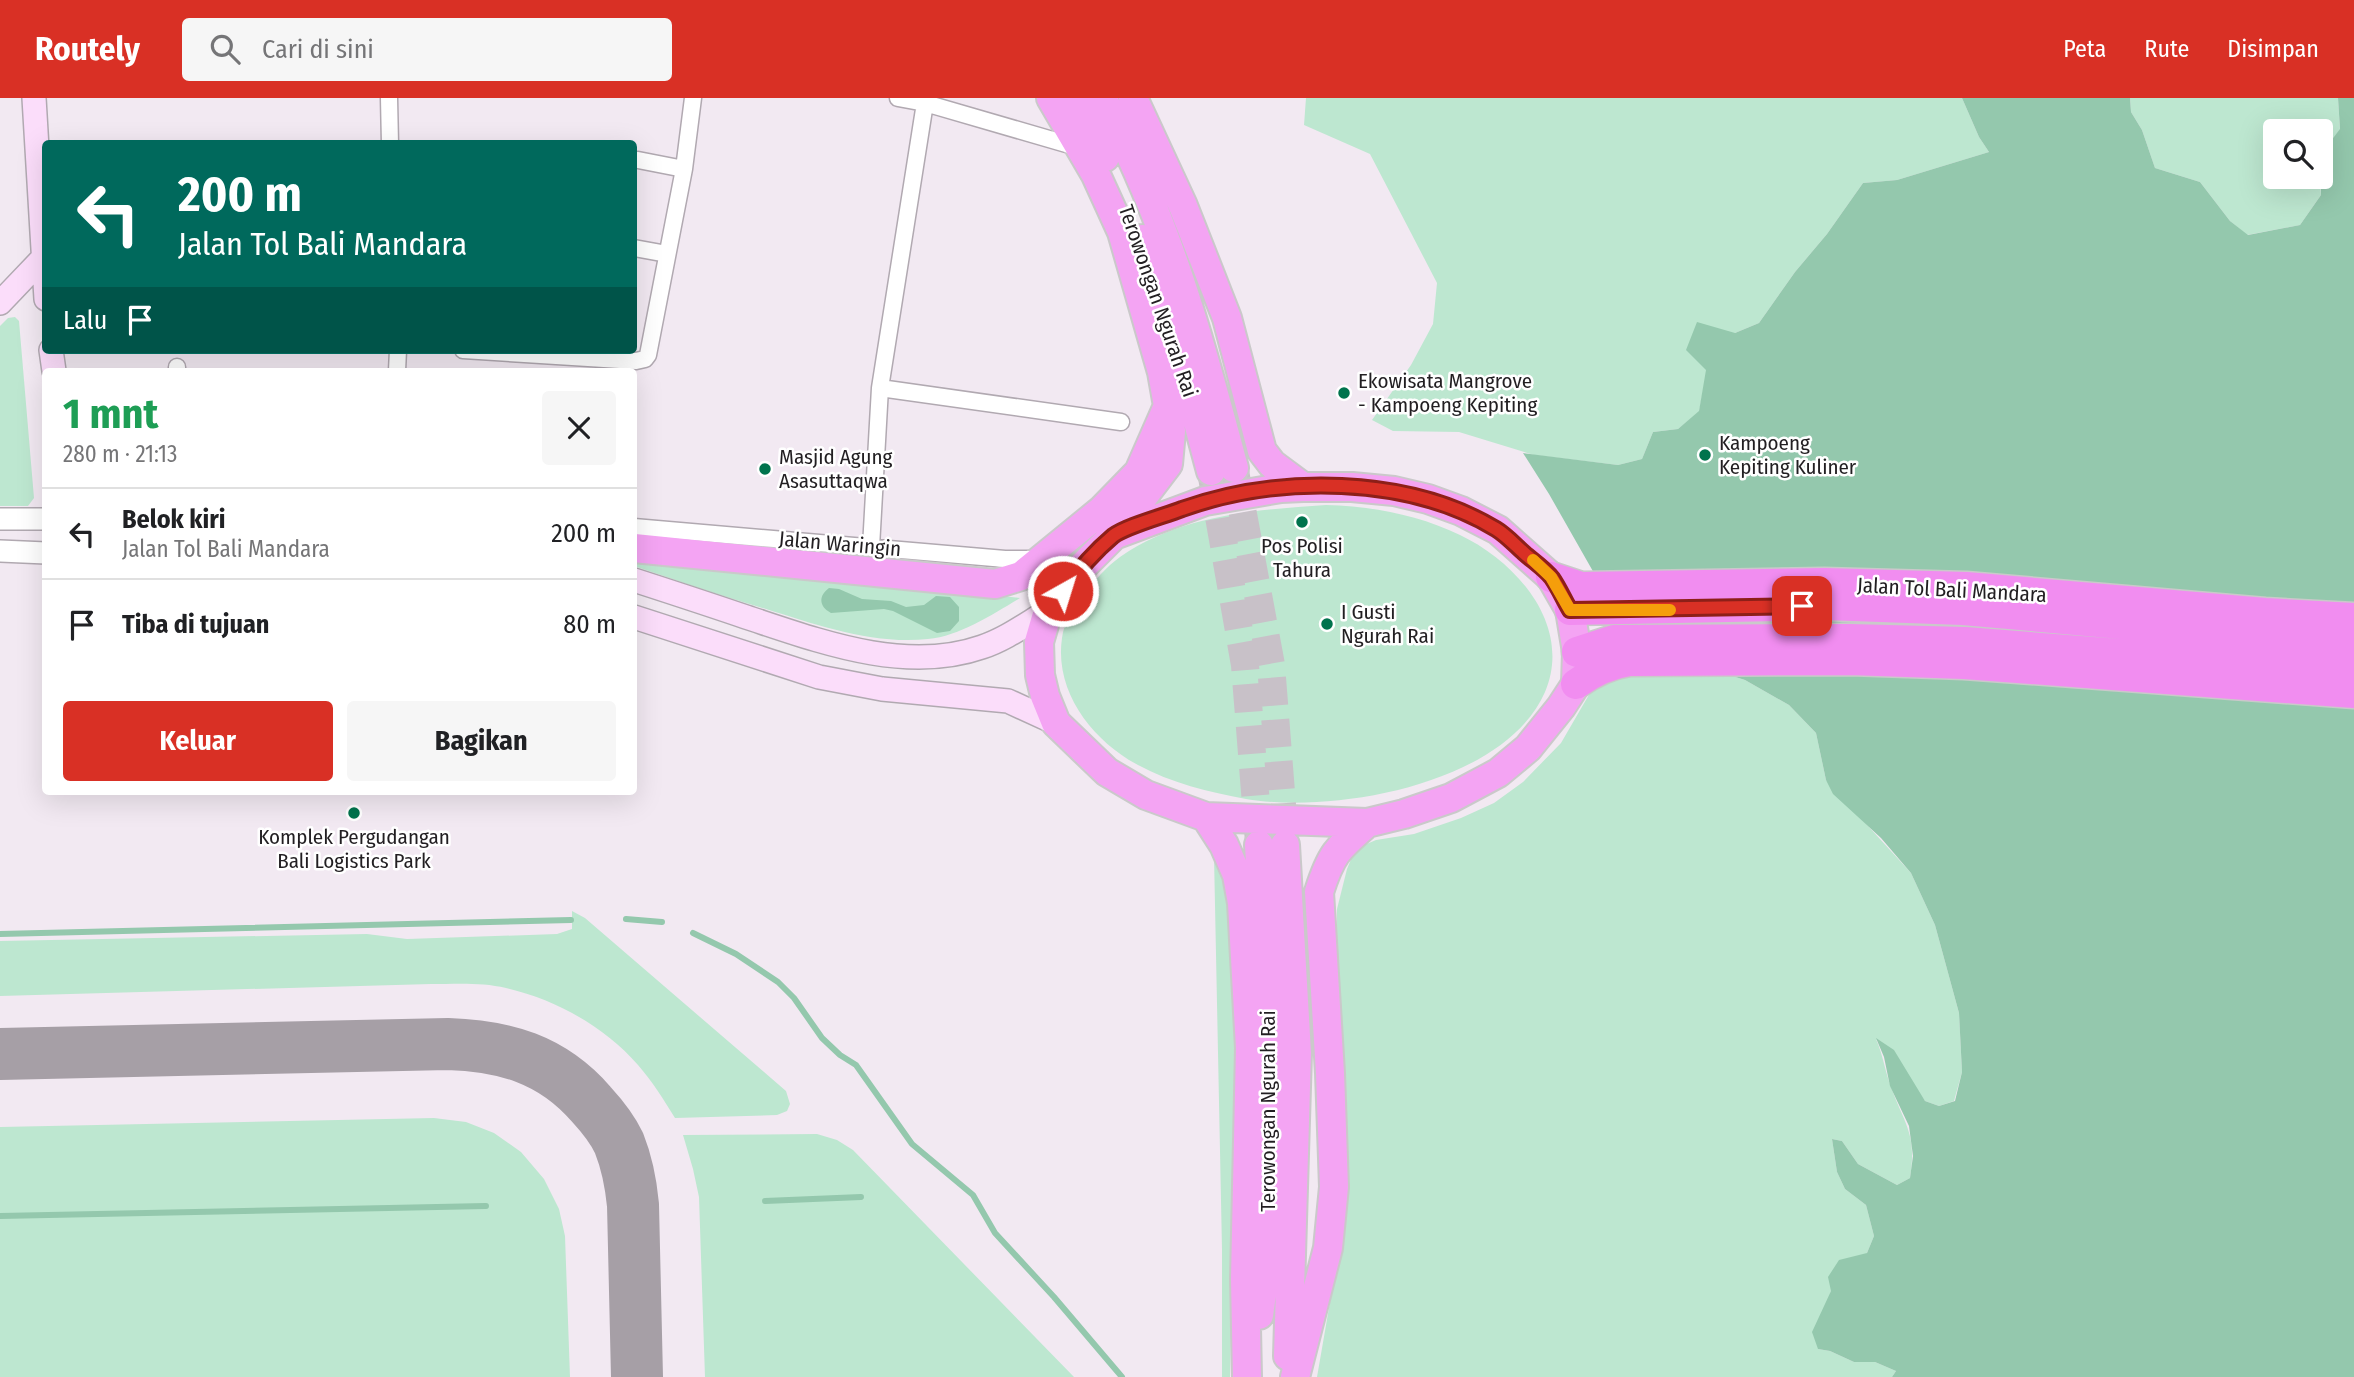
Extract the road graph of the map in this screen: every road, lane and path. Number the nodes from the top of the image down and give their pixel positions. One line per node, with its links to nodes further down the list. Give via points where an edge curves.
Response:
1 (34, 98): 14 (main road)
2 (389, 98): 10 (street)
3 (693, 98): 13 (street)
4 (898, 98): 9 (street)
5 (1051, 98): 11 (highway)
6 (1074, 98): 7 (highway, Terowongan Ngurah Rai, via 1137,225 1223,470 1196,327 1159,219)
7 (1102, 98)
8 (1133, 98): 23 (highway, via 1183,206 1227,318 1262,451)
9 (925, 103): 11 (street); 20 (street)
10 (390, 140)
11 (1080, 148): 21 (highway, via 1122,232)
12 (638, 160): 13 (street)
13 (684, 169): 16 (street)
14 (42, 182): 17 (main road)
15 (637, 249): 16 (street)
16 (667, 254): 19 (street, via 645,359)
17 (42, 259): 18 (main road)
18 (0, 303)
19 (526, 354)
20 (880, 387): 22 (street); 28 (street)
21 (1168, 406): 27 (highway, via 1168,464); 32 (highway, via 1139,472)
22 (1122, 422)
23 (1303, 487): 27 (highway, via 1205,501); 33 (highway, via 1352,486 1439,503 1498,530)
24 (0, 519): 25 (street)
25 (42, 519)
26 (637, 527): 28 (street, Jalan Waringin)
27 (1114, 535): 36 (highway, via 1077,572)
28 (871, 547): 32 (street, Jalan Waringin, via 1005,559)
29 (637, 548): 32 (highway, via 995,584 1021,576)
30 (0, 551): 31 (street)
31 (42, 553)
32 (1047, 557)
33 (1551, 577): 35 (highway, Jalan Tol Bali Mandara, via 1570,584)
34 (637, 581): 36 (main road, via 807,637 911,657 981,648)
35 (1585, 602): 38 (highway, Jalan Tol Bali Mandara, via 1824,583 1966,587); 39 (highway, Jalan Tol Bali Mandara, via 1963,610); 40 (highway)
36 (1048, 611): 43 (highway, via 1039,642 1040,676)
37 (637, 618): 43 (main road, via 820,677 882,689 1008,701)
38 (2354, 618)
39 (2354, 640)
40 (1584, 663): 41 (highway, via 1614,640 1862,639); 42 (highway, via 1850,660 1964,664); 45 (highway, via 1561,707 1528,748 1498,773 1451,798)
41 (2354, 669)
42 (2354, 693)
43 (1056, 723): 44 (highway, via 1107,772 1146,795)
44 (1206, 817): 45 (highway); 46 (highway, via 1237,875 1242,903 1250,1048 1245,1279)
45 (1367, 823): 48 (highway, via 1338,849 1319,892 1334,1187 1328,1248)
46 (1248, 1377): 47 (highway, Terowongan Ngurah Rai, via 1266,1271 1272,845 1297,1053)
47 (1287, 1377)
48 (1295, 1377)

